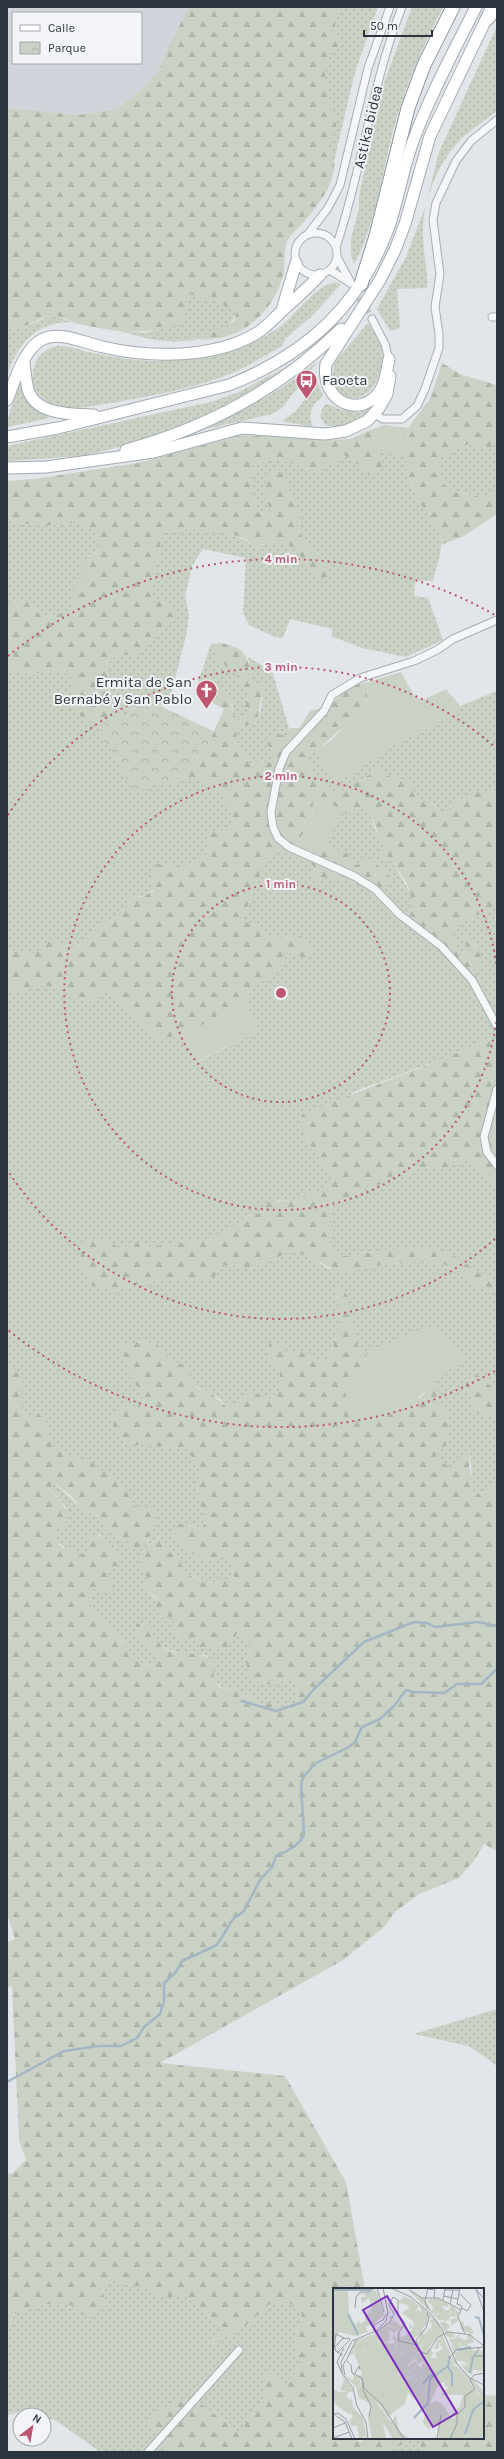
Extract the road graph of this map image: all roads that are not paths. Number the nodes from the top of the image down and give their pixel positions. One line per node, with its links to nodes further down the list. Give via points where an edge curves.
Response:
1 (390, 7): 8 (street, Astika bidea, via 368,68 344,174 333,200)
2 (402, 7): 9 (street, Astika bidea, via 381,71 356,180)
3 (453, 7): 14 (highway, via 424,65 408,108 376,236)
4 (476, 7): 14 (main road, via 414,137 388,229)
5 (497, 7): 6 (highway)
6 (490, 13): 16 (main road, via 430,136 395,250 380,280)
7 (497, 120): 21 (street, via 467,146 456,161 436,203 433,220 440,274 435,307 440,334 439,348 425,389 417,406 402,419 383,419)
8 (308, 234): 9 (street, via 324,234); 11 (street, via 296,245)
9 (336, 247): 10 (street)
10 (337, 257): 12 (street); 12 (street, via 351,283)
11 (296, 263): 13 (street, via 306,274); 15 (main road)
12 (330, 270): 13 (street)
13 (320, 275): 15 (main road, via 292,304)
14 (361, 284): 22 (main road, via 338,314 303,347 254,375 206,393)
15 (282, 310): 19 (main road, via 258,332 223,347 191,353 158,353 105,348 55,336 36,344)
16 (357, 314): 18 (main road, via 326,364 324,373 330,392 340,401 354,405 372,399 380,389); 24 (main road, via 304,362 245,402 167,438)
17 (372, 319): 18 (street, via 385,344)
18 (389, 359): 21 (main road, via 390,379 387,394)
19 (24, 360): 20 (main road); 22 (main road, via 29,392 36,401 48,409 64,414)
20 (7, 400)
21 (374, 414): 24 (main road, via 357,426 336,433 242,428 154,452)
22 (107, 416): 23 (main road)
23 (7, 437)
24 (82, 462): 25 (main road)
25 (7, 468)
26 (497, 620): 27 (street, via 453,639 414,661 360,678 332,695 324,711 286,752 279,769 271,812 278,838 289,847 354,876 374,889 400,915 441,946 472,980)
27 (497, 1026)
28 (497, 1089): 29 (street, via 484,1137 487,1152)
29 (497, 1165)
30 (239, 2350): 31 (street)
31 (148, 2452)

